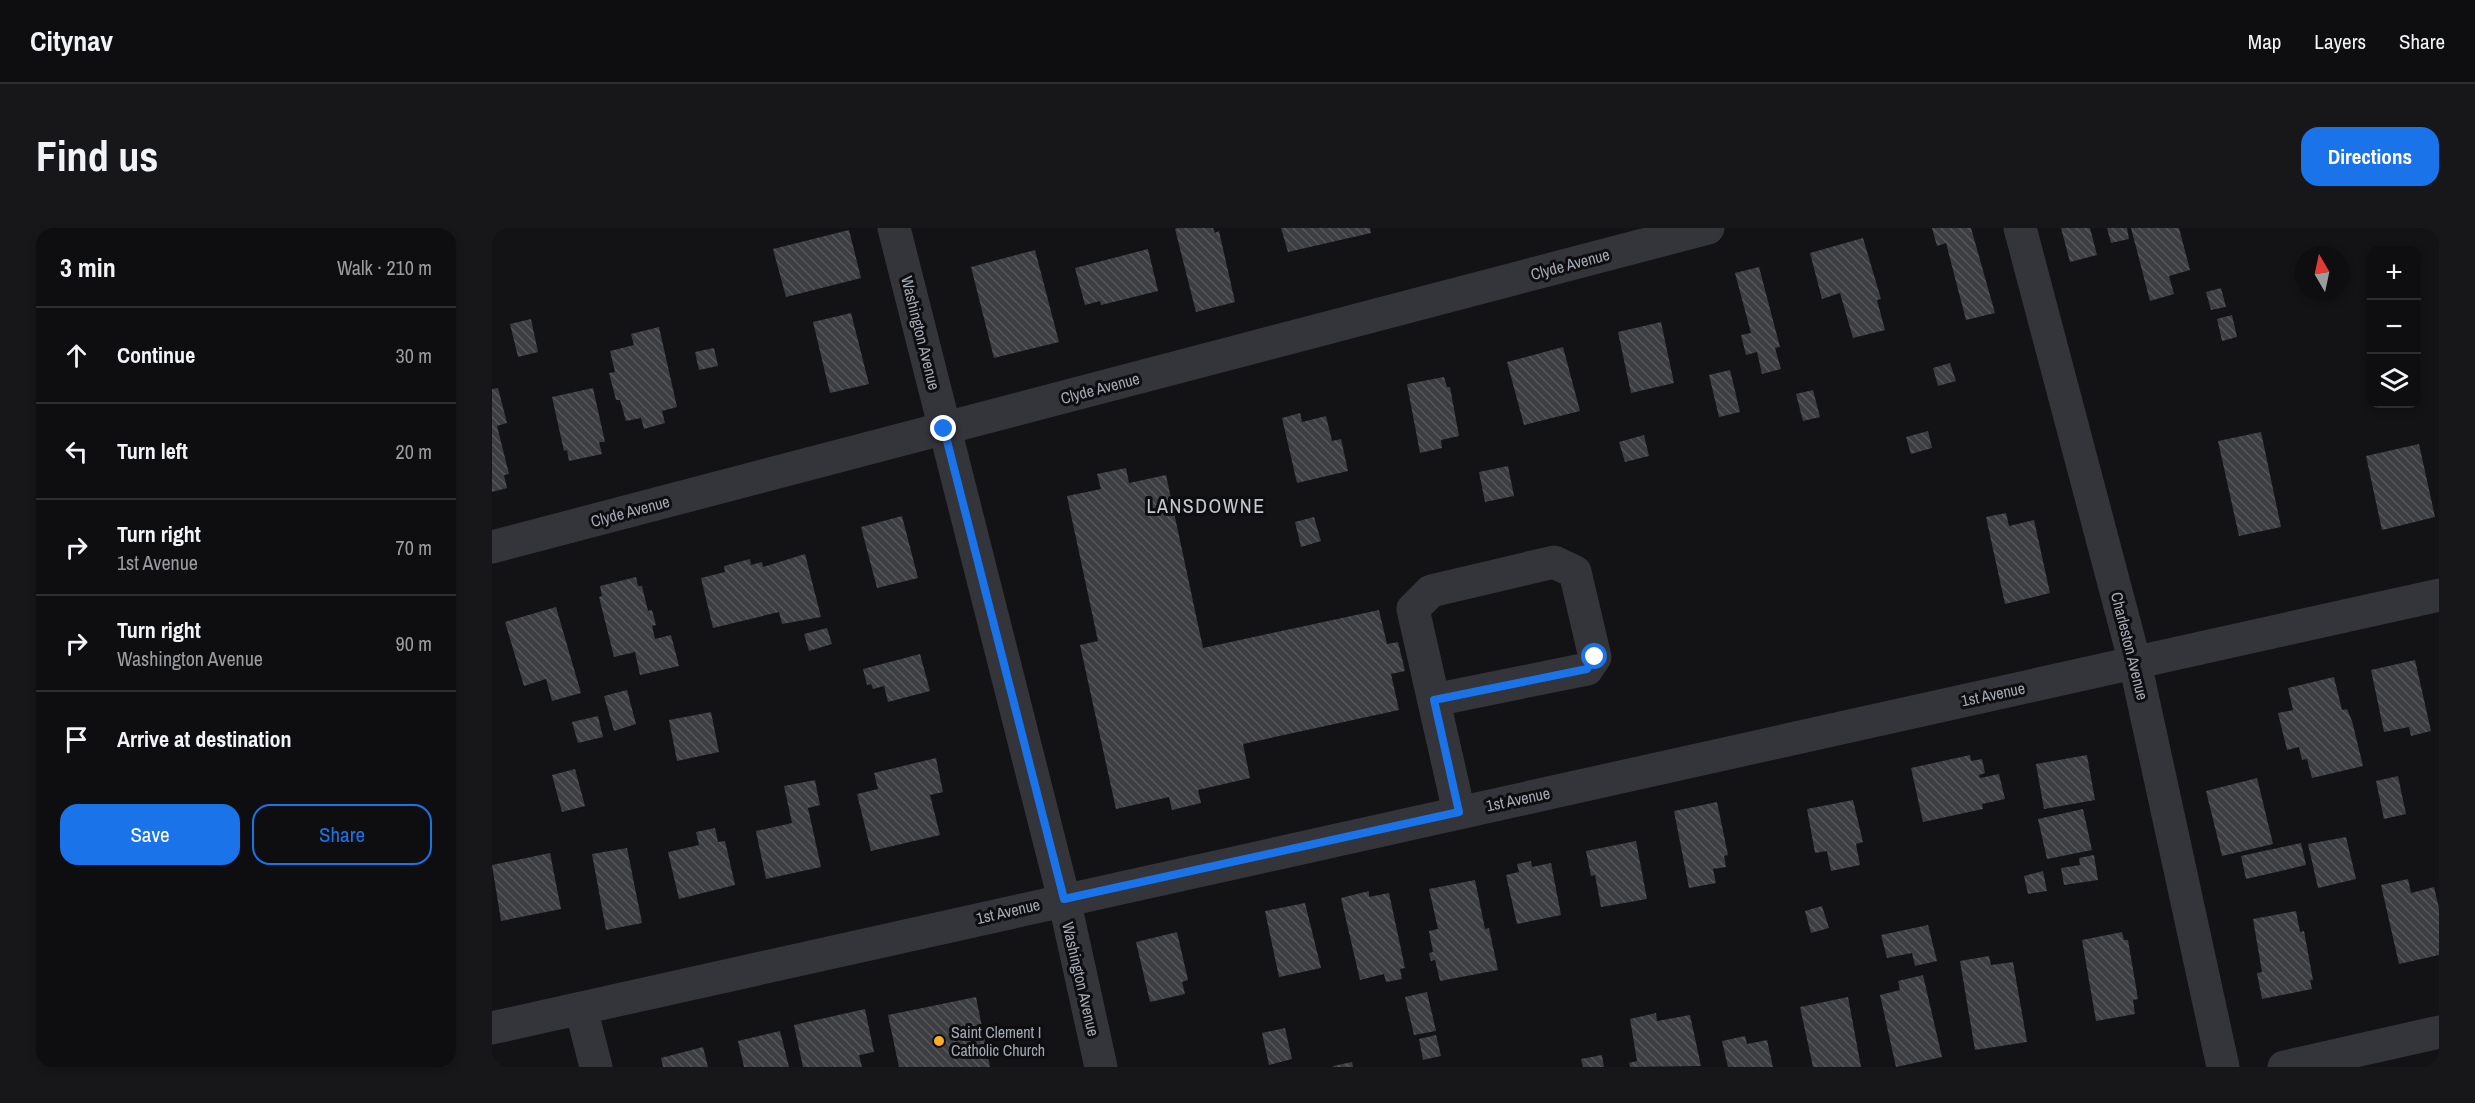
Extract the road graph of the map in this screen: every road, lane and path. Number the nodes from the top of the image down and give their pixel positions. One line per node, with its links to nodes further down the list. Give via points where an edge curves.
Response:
1 (894, 228): 4 (street, Washington Avenue)
2 (1708, 228): 4 (street, Clyde Avenue)
3 (2020, 228): 7 (street, Charleston Avenue)
4 (944, 429): 5 (street, Clyde Avenue); 10 (street, Washington Avenue)
5 (492, 547)
6 (2439, 595): 7 (street, 1st Avenue)
7 (2135, 663): 9 (street, 1st Avenue); 16 (street, Charleston Avenue)
8 (1434, 700): 8 (street, via 1587,669 1595,657 1575,572 1554,562 1431,591 1413,609); 9 (street)
9 (1459, 812): 10 (street, 1st Avenue)
10 (1064, 899): 11 (street, 1st Avenue); 15 (street, Washington Avenue)
11 (581, 1008): 12 (street, 1st Avenue); 14 (street)
12 (492, 1028)
13 (2439, 1032): 17 (street)
14 (596, 1067)
15 (1101, 1067)
16 (2223, 1067)
17 (2284, 1067)

